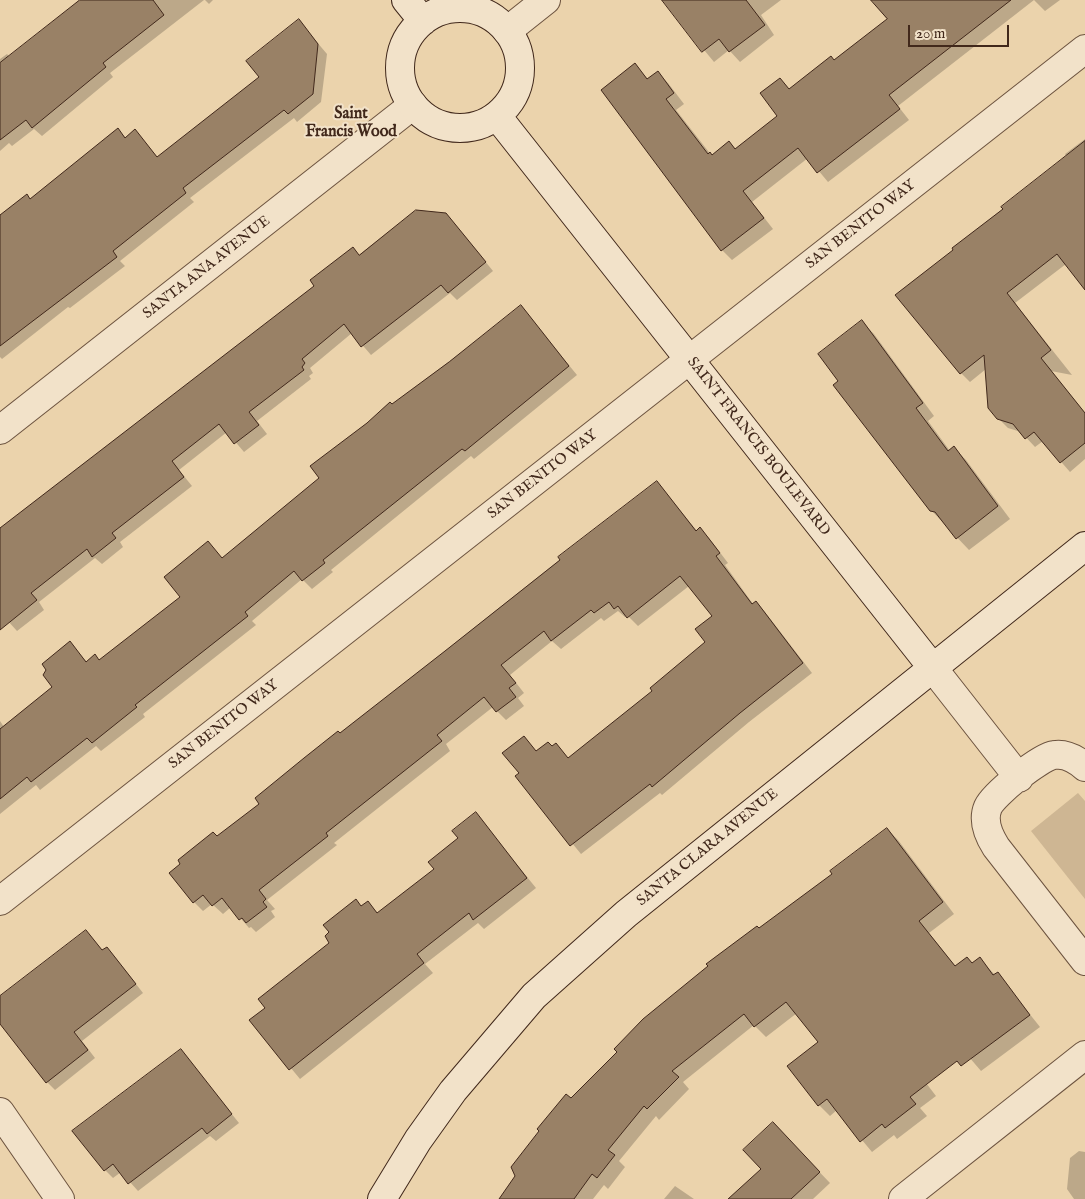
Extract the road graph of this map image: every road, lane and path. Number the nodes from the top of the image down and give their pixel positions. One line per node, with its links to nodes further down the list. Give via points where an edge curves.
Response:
1 (406, 0): 3 (street)
2 (546, 0): 4 (street)
3 (423, 21): 4 (street, via 444,10 467,8 489,16); 6 (street, via 408,39 401,61 403,84)
4 (507, 31): 7 (street, via 518,52 520,75 513,97)
5 (1085, 49): 8 (street, SAN BENITO WAY)
6 (413, 105): 7 (street, via 430,120 453,128 476,126); 9 (street, SANTA ANA AVENUE)
7 (497, 116): 8 (street, SAINT FRANCIS BOULEVARD)
8 (690, 360): 11 (street, SAINT FRANCIS BOULEVARD); 14 (street, SAN BENITO WAY)
9 (0, 430)
10 (1085, 546): 11 (street, SANTA CLARA AVENUE)
11 (932, 667): 13 (street, SAINT FRANCIS BOULEVARD); 19 (street, SANTA CLARA AVENUE, via 626,914 534,996 453,1091)
12 (1085, 767): 13 (street, via 1067,755 1055,754 1044,758)
13 (1019, 778): 15 (street, via 994,798 987,808 988,835)
14 (0, 901)
15 (1085, 961)
16 (1085, 1055): 20 (street)
17 (0, 1112): 18 (street)
18 (60, 1199)
19 (382, 1199)
20 (903, 1199)

